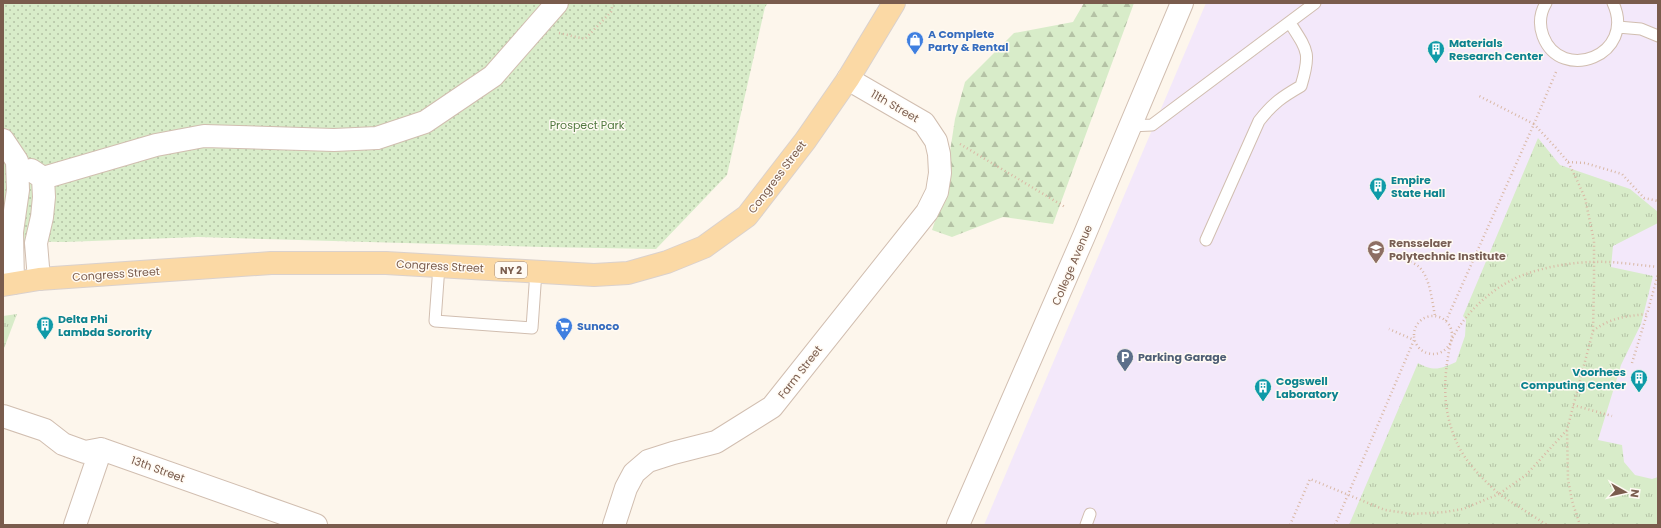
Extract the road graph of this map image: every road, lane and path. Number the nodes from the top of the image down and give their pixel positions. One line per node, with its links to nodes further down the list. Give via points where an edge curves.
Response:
1 (556, 3): 9 (street)
2 (613, 3): 9 (path, via 611,12 585,39)
3 (894, 3): 13 (main road, Congress Street / NY 2)
4 (1182, 3): 16 (street, College Avenue)
5 (1315, 3): 8 (lane)
6 (1546, 3): 12 (lane, via 1541,14 1542,31 1549,46)
7 (1613, 3): 10 (lane)
8 (1290, 23): 16 (lane, via 1152,125); 25 (lane, via 1306,48 1307,65 1302,86 1270,106 1259,121)
9 (535, 27): 22 (street, via 493,76 425,122 377,138 334,140 204,136 156,145)
10 (1618, 27): 11 (lane, via 1641,29); 12 (lane, via 1611,44 1598,56 1580,61)
11 (1658, 36)
12 (1562, 57): 15 (path)
13 (848, 79): 21 (street, 11th Street, via 924,123 936,141); 30 (main road, Congress Street / NY 2, via 805,141 747,216 704,247 628,274 594,275)
14 (1477, 94): 15 (path)
15 (1534, 124): 20 (path); 36 (path)
16 (1130, 126): 53 (street, College Avenue)
17 (3, 140): 19 (street)
18 (957, 143): 24 (path)
19 (17, 160): 22 (street); 33 (street, via 18,190)
20 (1568, 162): 23 (path, via 1622,174 1644,198); 27 (path, via 1585,198 1594,241)
21 (940, 163): 52 (street, Farm Street, via 937,192 928,212 772,407 716,442 648,461 634,473 628,483)
22 (43, 178): 32 (street, via 42,218 36,243)
23 (1658, 202)
24 (1065, 207)
25 (1206, 240)
26 (1407, 260): 35 (path, via 1422,271 1428,284)
27 (1594, 262): 29 (path); 38 (path); 40 (path, via 1545,268 1499,286 1484,299)
28 (439, 266): 30 (main road, Congress Street / NY 2); 30 (lane, via 435,321 532,328); 32 (main road, Congress Street / NY 2, via 386,263 271,263)
29 (1658, 267)
30 (536, 271)
31 (1658, 274): 34 (path)
32 (38, 280): 33 (main road, Congress Street / NY 2)
33 (8, 284)
34 (1647, 314): 38 (path, via 1613,319); 41 (path)
35 (1435, 316): 36 (path); 39 (path, via 1425,318 1417,325)
36 (1446, 321): 40 (path, via 1452,331)
37 (1388, 329): 39 (path)
38 (1593, 331): 42 (path)
39 (1414, 340): 40 (path, via 1420,349 1429,354 1447,348); 48 (path)
40 (1451, 340): 47 (path, via 1444,386 1450,425 1457,444 1469,463)
41 (1632, 363)
42 (1573, 405): 44 (path); 45 (path)
43 (3, 416): 46 (street, 13th Street, via 45,430 63,444 85,452)
44 (1612, 416)
45 (1567, 430): 47 (path, via 1526,474); 58 (path, via 1568,479)
46 (101, 449): 50 (street); 51 (street, 13th Street)
47 (1499, 494): 48 (path, via 1463,509 1425,514 1385,510); 57 (path)
48 (1347, 495): 55 (path, via 1310,479); 56 (path)
49 (1090, 514): 54 (lane)
50 (75, 525)
51 (316, 525)
52 (614, 525)
53 (958, 525)
54 (1086, 525)
55 (1290, 525)
56 (1335, 525)
57 (1547, 525)
58 (1580, 525)

